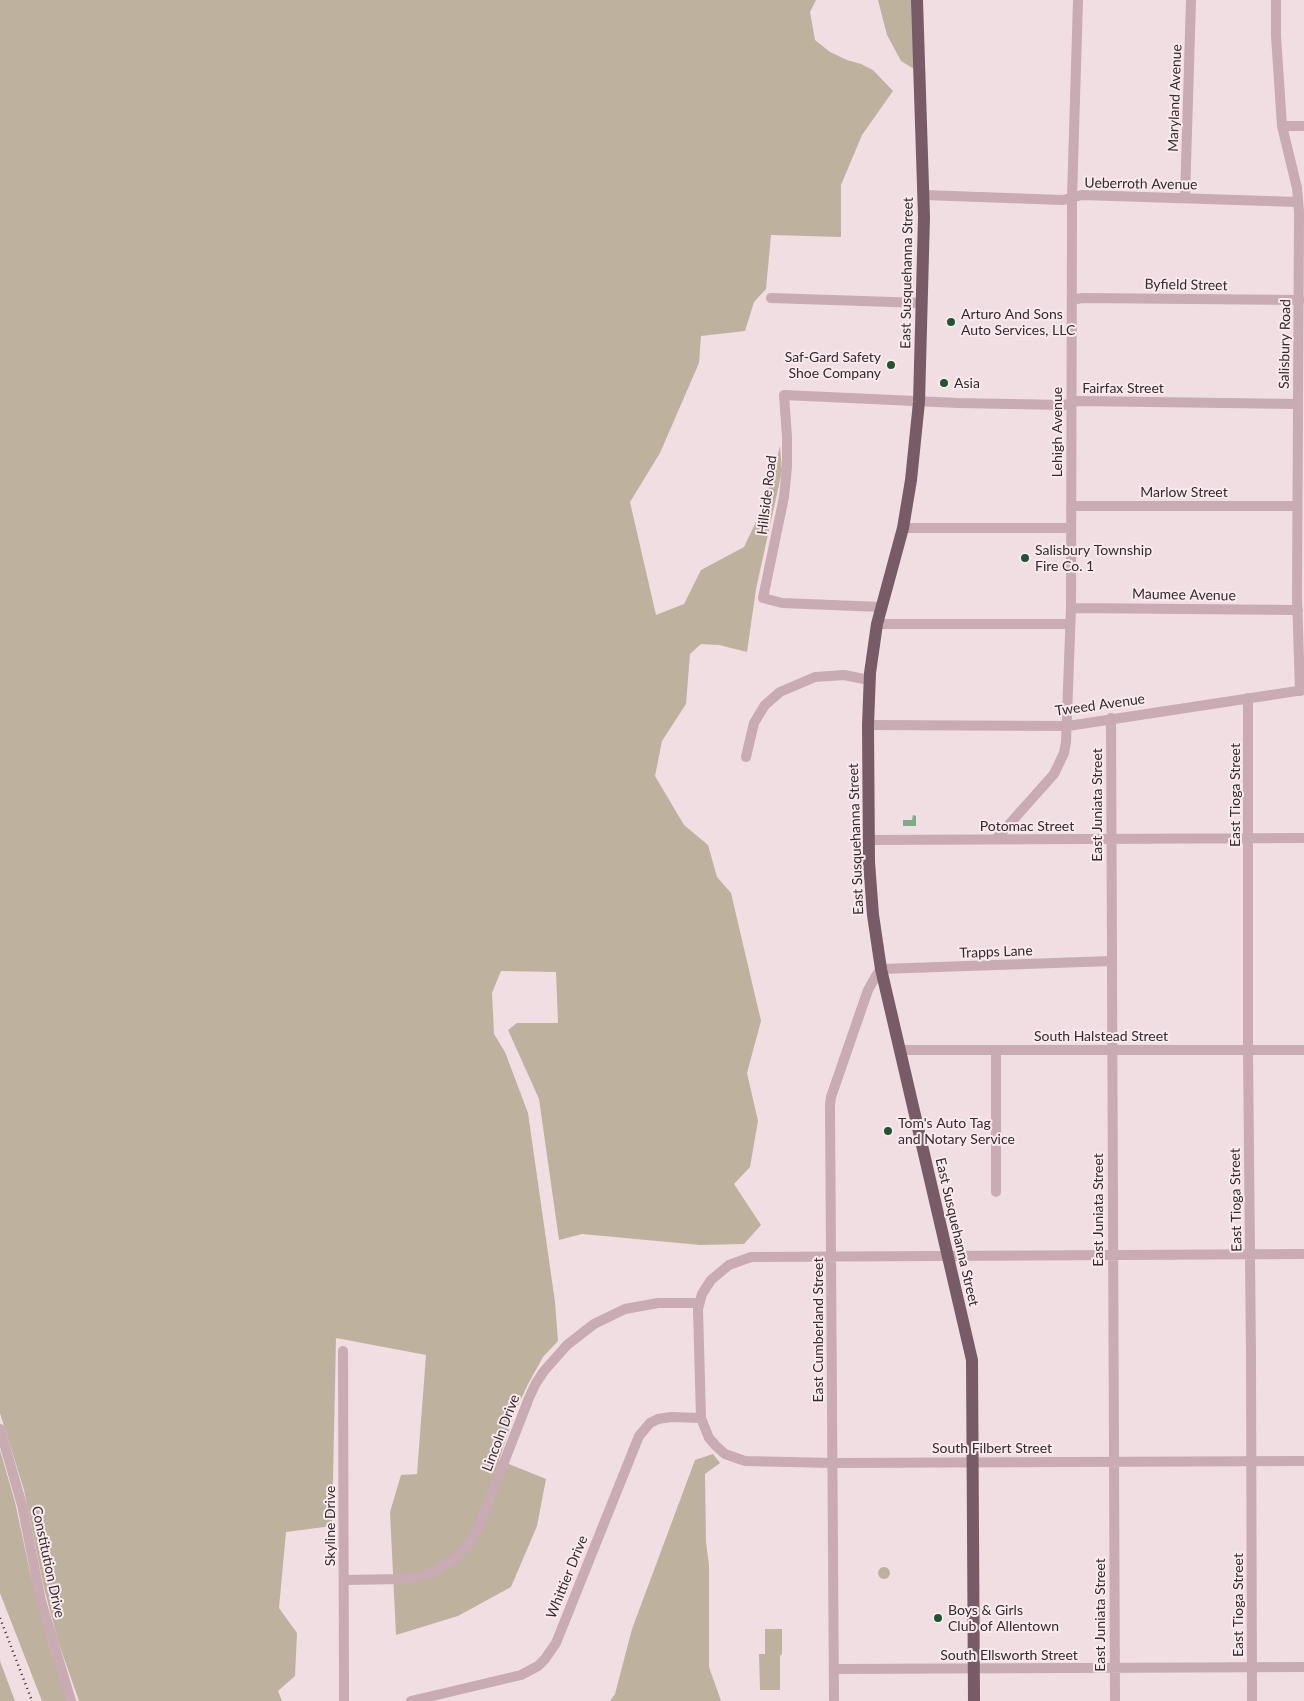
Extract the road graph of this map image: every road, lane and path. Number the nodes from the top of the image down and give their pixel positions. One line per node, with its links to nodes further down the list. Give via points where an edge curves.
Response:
1 (918, 0): 7 (main road, East Susquehanna Street)
2 (1078, 0): 8 (street, Lehigh Avenue)
3 (1192, 0): 9 (street, Maryland Avenue)
4 (1276, 0): 5 (street, Salisbury Road)
5 (1282, 126): 6 (street); 10 (street, Salisbury Road)
6 (1304, 126)
7 (924, 195): 8 (street, Ueberroth Avenue); 14 (main road, East Susquehanna Street)
8 (1072, 198): 9 (street, Ueberroth Avenue, via 1082,195); 12 (street, Lehigh Avenue)
9 (1185, 198): 10 (street, Ueberroth Avenue)
10 (1298, 202): 13 (street, Salisbury Road)
11 (771, 298): 14 (street)
12 (1072, 300): 13 (street, Byfield Street); 17 (street, Lehigh Avenue)
13 (1300, 300): 18 (street, Salisbury Road)
14 (922, 302): 16 (main road, East Susquehanna Street)
15 (784, 395): 16 (street, Fairfax Street); 25 (street, Hillside Road, via 787,437 784,497 763,598 782,602)
16 (919, 402): 17 (street, Fairfax Street); 22 (main road, East Susquehanna Street, via 912,480)
17 (1071, 403): 18 (street, Fairfax Street); 20 (street, Lehigh Avenue)
18 (1298, 404): 19 (street, Salisbury Road)
19 (1301, 456): 21 (street, Salisbury Road)
20 (1071, 506): 21 (street, Marlow Street); 23 (street, Lehigh Avenue)
21 (1297, 506): 24 (street, Salisbury Road)
22 (903, 528): 23 (street); 25 (main road, East Susquehanna Street)
23 (1071, 528): 26 (street, Lehigh Avenue)
24 (1301, 559): 27 (street, Salisbury Road)
25 (881, 606): 28 (main road, East Susquehanna Street)
26 (1070, 608): 27 (street, Maumee Avenue); 29 (street, Lehigh Avenue)
27 (1298, 610): 31 (street, Salisbury Road)
28 (877, 624): 29 (street); 30 (main road, East Susquehanna Street)
29 (1070, 624): 35 (street, Lehigh Avenue)
30 (869, 680): 34 (main road, East Susquehanna Street); 36 (street, via 844,675 815,677 780,692 765,705 754,723)
31 (1302, 691): 32 (street, Tweed Avenue)
32 (1248, 698): 33 (street, Tweed Avenue); 37 (street, East Tioga Street)
33 (1111, 718): 35 (street, Tweed Avenue); 40 (street, East Juniata Street)
34 (868, 725): 35 (street, Tweed Avenue); 41 (main road, East Susquehanna Street)
35 (1068, 726): 39 (street, Lehigh Avenue, via 1064,753 1054,774)
36 (746, 757)
37 (1248, 838): 38 (street, Potomac Street); 40 (street, Potomac Street); 47 (street, East Tioga Street)
38 (1304, 838)
39 (996, 839): 40 (street, Potomac Street); 41 (street, Potomac Street)
40 (1111, 839): 42 (street, East Juniata Street)
41 (869, 840): 43 (main road, East Susquehanna Street, via 873,915)
42 (1112, 961): 43 (street, Trapps Lane); 46 (street, East Juniata Street)
43 (881, 969): 44 (main road, East Susquehanna Street); 54 (street, East Cumberland Street, via 868,990 831,1096)
44 (899, 1050): 45 (street, South Halstead Street); 52 (main road, East Susquehanna Street)
45 (996, 1050): 46 (street, South Halstead Street); 49 (street)
46 (1112, 1050): 47 (street, South Halstead Street); 53 (street, East Juniata Street)
47 (1248, 1050): 48 (street, South Halstead Street); 50 (street, East Tioga Street)
48 (1304, 1050)
49 (996, 1192)
50 (1251, 1254): 51 (street); 53 (street); 59 (street, East Tioga Street)
51 (1304, 1254)
52 (947, 1255): 53 (street); 54 (street); 60 (main road, East Susquehanna Street, via 972,1360)
53 (1112, 1255): 61 (street, East Juniata Street)
54 (832, 1256): 55 (street, via 739,1260 719,1271 704,1290); 63 (street, East Cumberland Street)
55 (699, 1303): 57 (street); 64 (street, Lincoln Drive, via 658,1303 625,1309 587,1329 556,1356 529,1398 478,1530 453,1560 420,1577)
56 (344, 1352): 64 (street, Skyline Drive)
57 (701, 1418): 63 (street, South Filbert Street, via 709,1438 734,1458 754,1462); 72 (street, Whittier Drive, via 658,1419 639,1436 556,1643 545,1659 521,1675)
58 (0, 1429): 70 (street, Constitution Drive, via 22,1505 41,1601)
59 (1252, 1460): 61 (street, South Filbert Street); 62 (street, South Filbert Street); 68 (street, East Tioga Street)
60 (973, 1461): 61 (street, South Filbert Street); 63 (street, South Filbert Street); 66 (main road, East Susquehanna Street)
61 (1113, 1461): 67 (street, East Juniata Street)
62 (1304, 1461)
63 (833, 1463): 69 (street, East Cumberland Street)
64 (344, 1580): 71 (street, Skyline Drive)
65 (1304, 1667): 68 (street, South Ellsworth Street)
66 (974, 1668): 67 (street, South Ellsworth Street); 69 (street, South Ellsworth Street); 74 (main road, East Susquehanna Street)
67 (1114, 1668): 68 (street, South Ellsworth Street); 75 (street, East Juniata Street)
68 (1251, 1668): 76 (street, East Tioga Street)
69 (834, 1669): 73 (street, East Cumberland Street)
70 (71, 1701)
71 (344, 1701)
72 (411, 1701)
73 (834, 1701)
74 (974, 1701)
75 (1115, 1701)
76 (1252, 1701)

